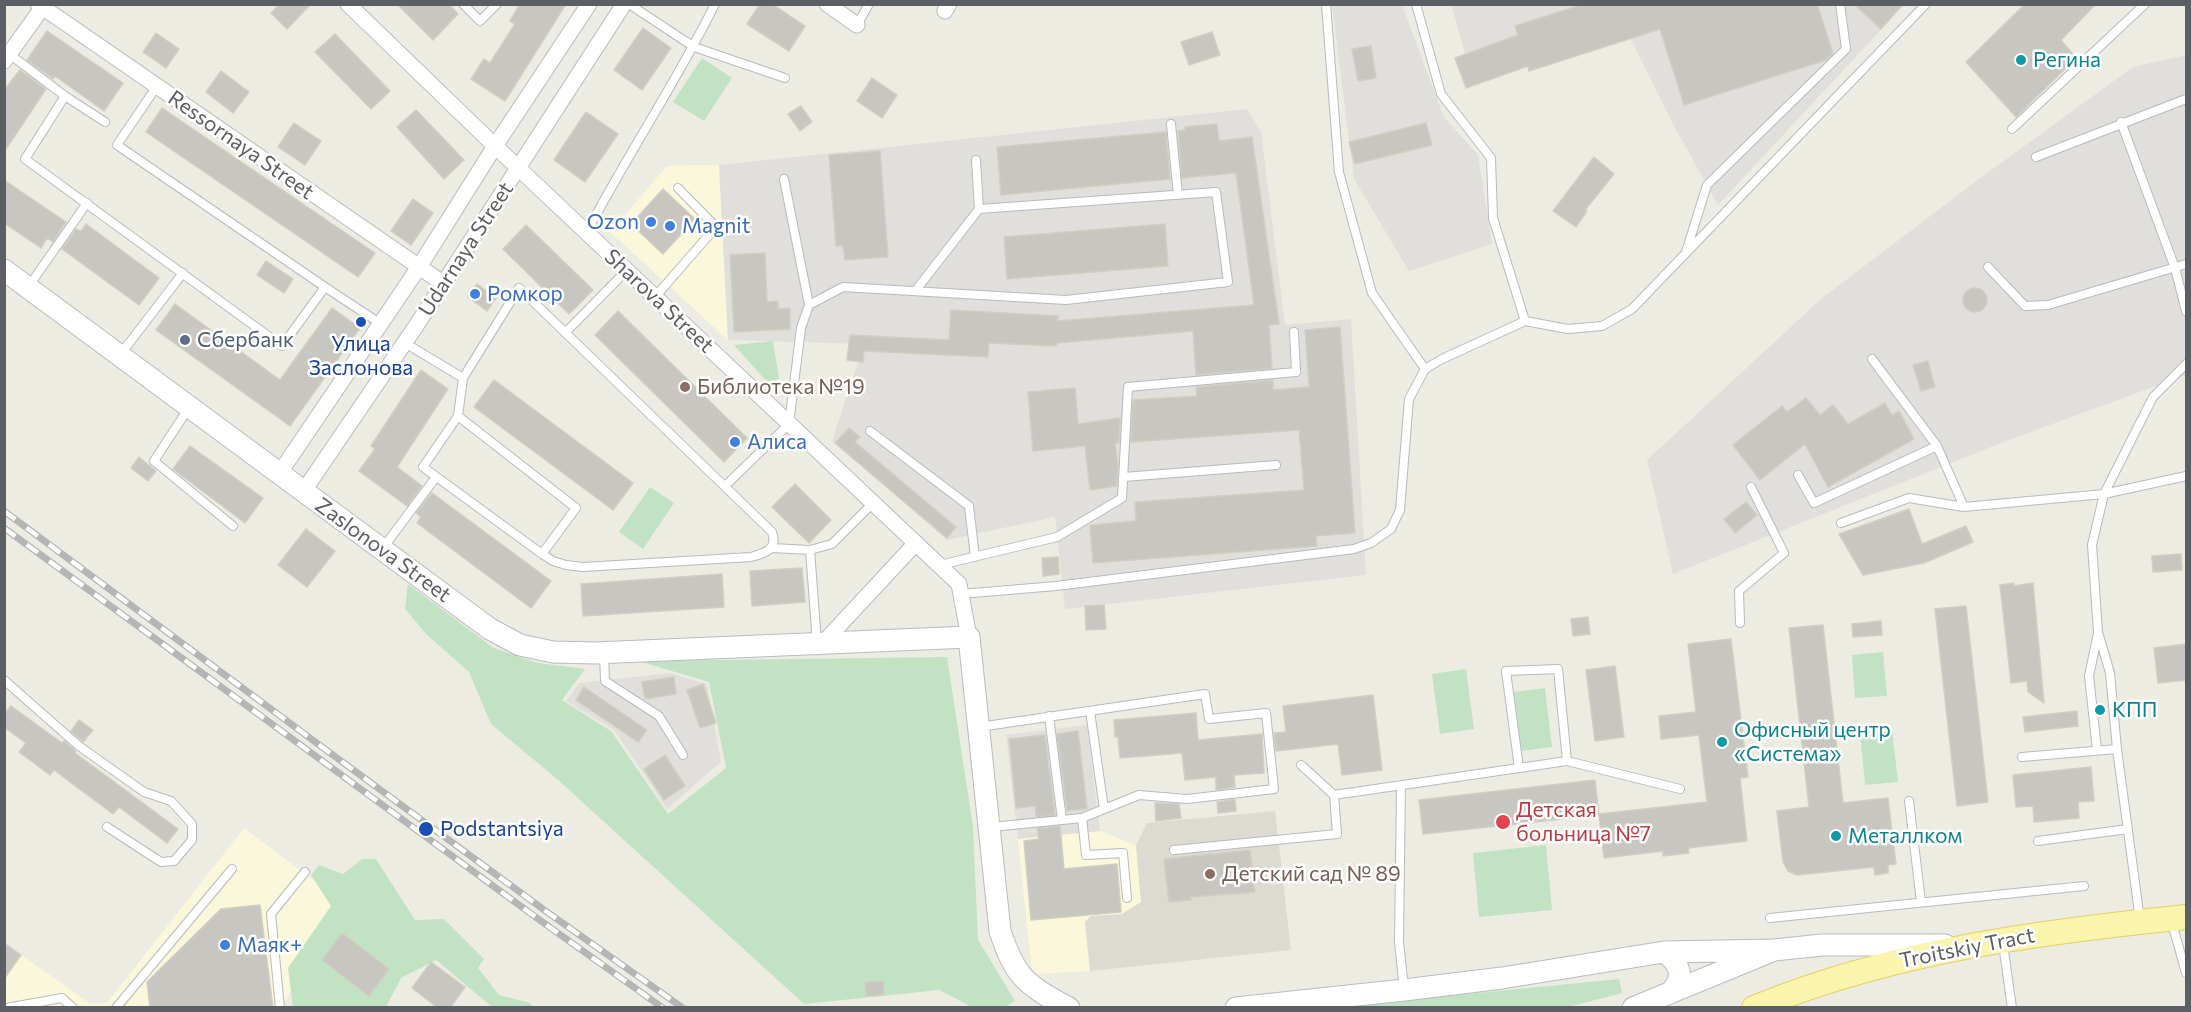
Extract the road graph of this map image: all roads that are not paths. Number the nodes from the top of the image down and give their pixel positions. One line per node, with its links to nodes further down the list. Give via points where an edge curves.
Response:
1 (348, 4): 27 (street, Sharova Street)
2 (463, 4): 3 (lane, via 480,21)
3 (497, 4)
4 (589, 4): 27 (street, Udarnaya Street)
5 (624, 4): 30 (street, Udarnaya Street)
6 (629, 4): 17 (lane)
7 (715, 4): 17 (lane)
8 (827, 4): 16 (street)
9 (869, 4): 16 (lane)
10 (1326, 4): 60 (lane, via 1339,172 1372,293)
11 (1416, 4): 52 (lane, via 1441,94 1491,158 1493,218)
12 (1839, 4): 37 (lane, via 1846,49 1707,185)
13 (1926, 4): 37 (lane)
14 (2145, 4): 26 (lane)
15 (42, 6): 18 (street); 20 (street, Ressornaya Street)
16 (857, 25)
17 (694, 47): 19 (lane); 36 (lane)
18 (6, 55): 21 (lane)
19 (785, 78)
20 (157, 86): 39 (street, Ressornaya Street); 46 (lane, via 117,145)
21 (65, 96): 23 (lane); 34 (lane, via 25,159)
22 (2187, 99): 24 (lane)
23 (105, 122)
24 (2121, 122): 28 (lane); 41 (lane)
25 (1171, 124): 33 (lane)
26 (2012, 129)
27 (495, 147): 30 (street, Sharova Street); 39 (street, Udarnaya Street)
28 (2036, 157)
29 (976, 160): 35 (lane)
30 (518, 168): 36 (street, Sharova Street); 45 (street, Udarnaya Street)
31 (784, 179): 50 (lane)
32 (678, 188): 49 (lane, via 716,227)
33 (1178, 195): 35 (lane); 48 (lane, via 1216,192 1228,282 1066,300)
34 (87, 203): 44 (lane); 47 (lane)
35 (978, 209): 48 (lane)
36 (587, 232): 43 (street, Sharova Street)
37 (1686, 254): 52 (lane, via 1632,309 1602,326 1568,330)
38 (2187, 264): 41 (lane)
39 (419, 267): 45 (street, Ressornaya Street); 53 (street, Udarnaya Street)
40 (1988, 267): 41 (lane, via 2025,306 2048,305)
41 (2175, 268): 51 (lane)
42 (4, 270): 47 (street, Zaslonova Street)
43 (627, 270): 49 (street, Sharova Street); 55 (lane)
44 (183, 273): 46 (lane, via 282,346); 57 (lane)
45 (444, 284): 56 (street, Udarnaya Street)
46 (325, 286): 53 (lane)
47 (28, 287): 57 (street, Zaslonova Street)
48 (916, 290): 50 (lane, via 843,287)
49 (655, 297): 64 (street, Sharova Street)
50 (809, 305): 64 (lane, via 801,328)
51 (2187, 311)
52 (1526, 321): 60 (lane)
53 (381, 324): 68 (street, Udarnaya Street)
54 (1294, 332): 72 (lane, via 1296,372 1128,387)
55 (565, 333): 61 (lane, via 519,288); 73 (lane)
56 (405, 344): 61 (lane); 75 (street, Udarnaya Street)
57 (120, 356): 62 (street, Zaslonova Street)
58 (1872, 359): 66 (lane)
59 (2187, 364): 76 (lane, via 2153,397)
60 (1425, 369): 88 (lane, via 1409,399 1401,510 1391,529 1371,543 1354,549 1079,584)
61 (463, 378): 63 (lane)
62 (189, 408): 68 (street, Zaslonova Street); 80 (lane, via 154,461)
63 (458, 416): 71 (lane, via 423,467); 85 (lane, via 576,508)
64 (789, 424): 73 (lane); 77 (street, Sharova Street)
65 (870, 431): 86 (lane, via 969,506)
66 (1937, 446): 69 (lane, via 1814,503); 78 (lane)
67 (1276, 465): 72 (lane)
68 (279, 474): 75 (street, Zaslonova Street)
69 (1798, 475)
70 (2187, 476): 76 (lane)
71 (436, 477): 83 (lane); 85 (lane)
72 (1124, 477): 86 (lane, via 1122,498 1057,537)
73 (725, 486): 82 (lane, via 772,531)
74 (1751, 487): 89 (lane, via 1784,553 1739,591)
75 (303, 492): 83 (street, Zaslonova Street)
76 (2104, 494): 78 (lane); 90 (lane, via 2092,545)
77 (873, 503): 81 (street, Sharova Street); 84 (lane, via 832,544)
78 (1964, 507): 79 (lane, via 1909,498)
79 (1841, 523)
80 (233, 526)
81 (916, 543): 87 (street, Sharova Street); 92 (street)
82 (772, 548): 84 (lane); 85 (lane, via 751,557 583,567 560,563)
83 (382, 549): 93 (street, Zaslonova Street, via 490,629 520,645 554,652)
84 (810, 550): 92 (lane)
85 (542, 554)
86 (975, 557): 87 (lane)
87 (939, 566): 88 (street, Sharova Street, via 959,584)
88 (961, 594): 91 (street, Sharova Street)
89 (1740, 623)
90 (2098, 632): 98 (lane, via 2110,673); 99 (lane, via 2089,676)
91 (969, 637): 92 (street, Zaslonova Street); 97 (street)
92 (820, 644): 93 (street, Zaslonova Street)
93 (604, 653): 100 (lane, via 605,681 659,716)
94 (4, 680): 112 (lane, via 79,746 144,792 171,801 192,824 192,840 174,861 161,862)
95 (1090, 711): 96 (lane); 109 (lane); 109 (lane, via 1205,694 1209,719 1266,713 1274,789 1187,799 1139,795)
96 (1049, 717): 97 (lane); 111 (lane)
97 (978, 727): 113 (street)
98 (2117, 749): 99 (lane); 114 (lane)
99 (2097, 750): 101 (lane)
100 (684, 755)
101 (2022, 757)
102 (1568, 761): 104 (lane); 104 (lane, via 1558,669 1506,671); 106 (lane)
103 (1301, 765): 107 (lane)
104 (1519, 768): 105 (lane)
105 (1401, 785): 107 (lane); 130 (lane, via 1399,942)
106 (1680, 789)
107 (1334, 795): 116 (lane, via 1336,834)
108 (1909, 801): 121 (lane)
109 (1104, 809): 110 (lane)
110 (1082, 818): 111 (lane); 120 (lane, via 1086,855 1122,852)
111 (1062, 820): 113 (lane)
112 (107, 827)
113 (988, 828): 136 (street, via 1000,930 1009,959 1032,986)
114 (2128, 829): 115 (lane); 124 (lane)
115 (2038, 841)
116 (1174, 850)
117 (232, 869): 134 (lane)
118 (305, 872): 135 (lane, via 271,914)
119 (2084, 886): 121 (lane)
120 (1127, 898)
121 (1921, 902): 122 (lane)
122 (1770, 918)
123 (2179, 918): 124 (main road, Troitskiy Tract); 129 (lane)
124 (2140, 922): 125 (main road, Troitskiy Tract)
125 (2002, 940): 126 (main road, Troitskiy Tract); 140 (lane)
126 (1966, 945): 127 (street, via 1822,945); 139 (main road, Troitskiy Tract, via 1830,979)
127 (1774, 951): 128 (street); 131 (street)
128 (1664, 952): 130 (street); 131 (street, via 1675,960 1680,974)
129 (2187, 973)
130 (1404, 990): 137 (street)
131 (1670, 993): 138 (street)
132 (6, 1008): 133 (lane, via 62,998)
133 (73, 1008)
134 (116, 1008)
135 (280, 1008)
136 (1069, 1008)
137 (1236, 1008)
138 (1633, 1008)
139 (1754, 1008)
140 (2012, 1008)

